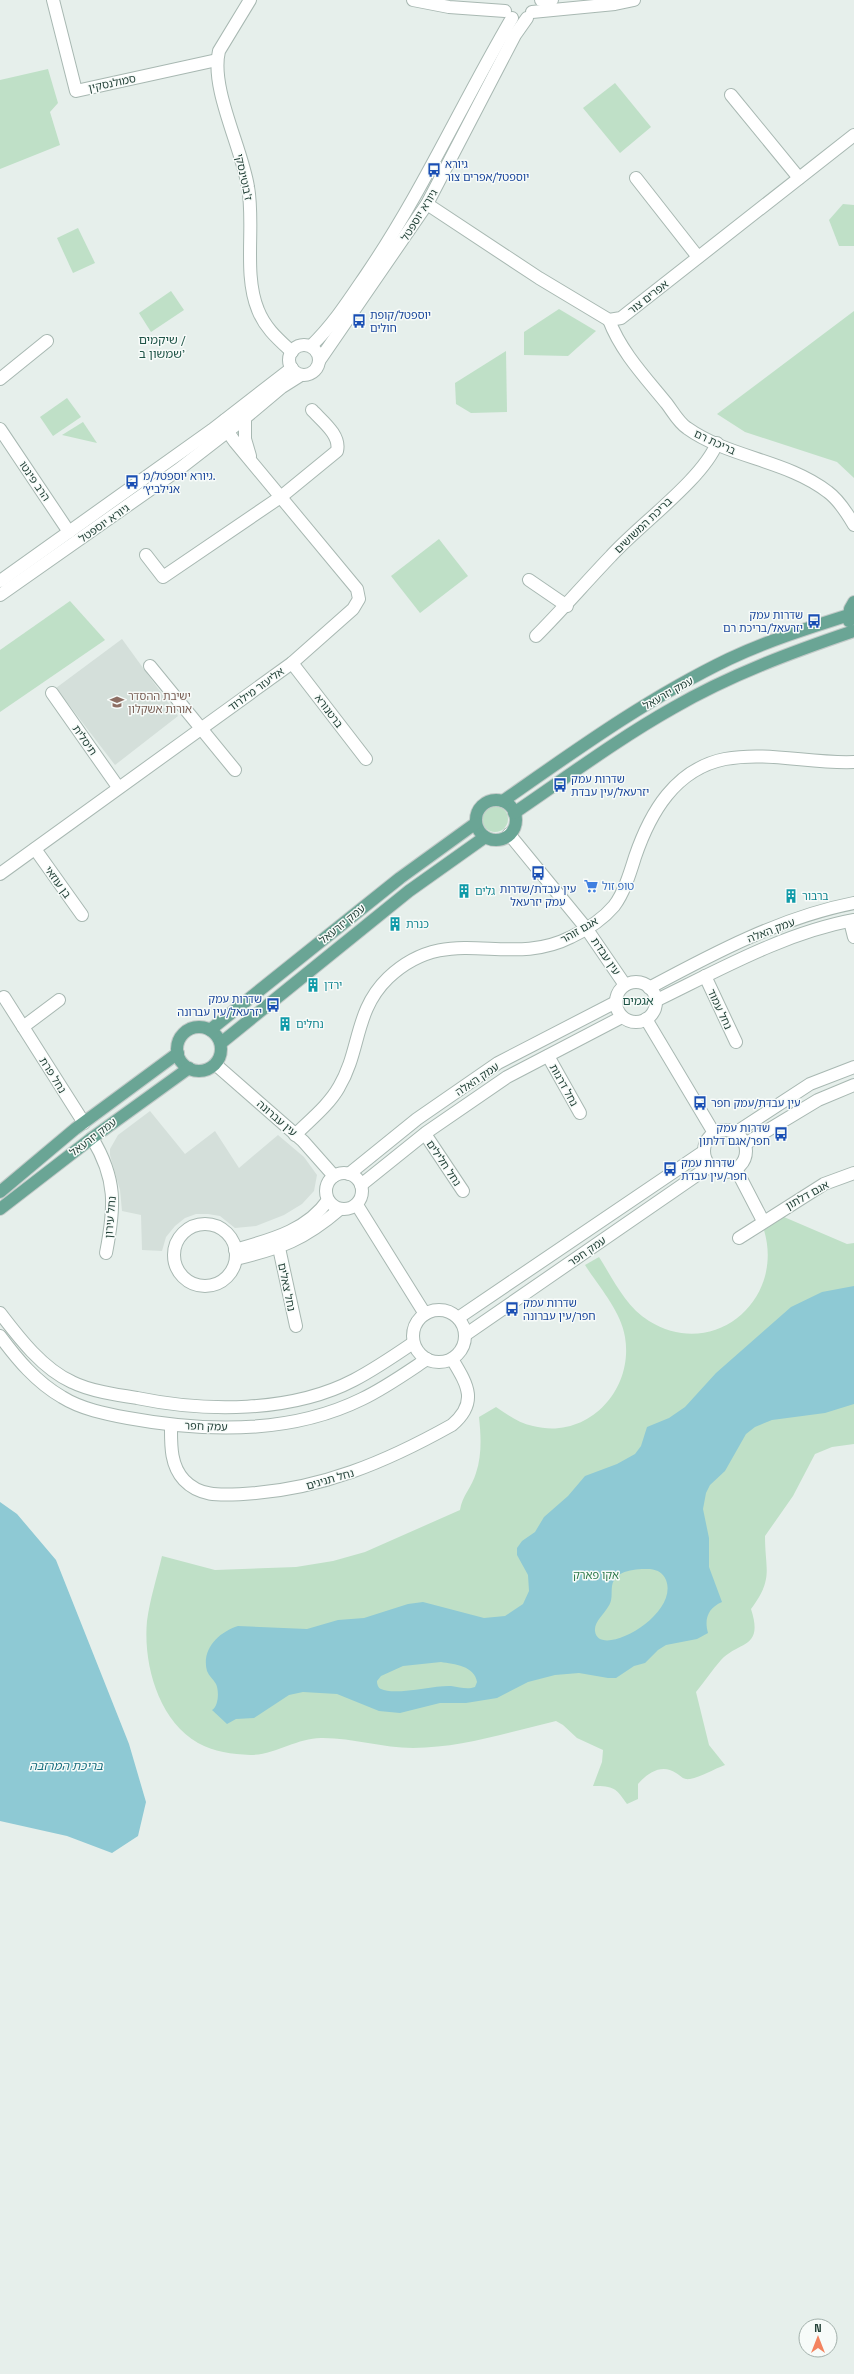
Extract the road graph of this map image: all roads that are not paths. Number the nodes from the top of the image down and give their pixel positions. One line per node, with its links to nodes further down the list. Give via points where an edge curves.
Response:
1 (53, 0): 9 (street, סמולנסקין, via 76,91)
2 (250, 0): 9 (street, via 219,51)
3 (413, 0): 7 (street, via 449,7)
4 (541, 0): 5 (street)
5 (552, 0)
6 (634, 0): 8 (street, via 615,4)
7 (507, 10): 8 (street, via 519,20); 18 (street, גיורא יוספטל, via 440,154 389,242 328,330)
8 (530, 10): 14 (street, גיורא יוספטל)
9 (217, 60): 19 (street, ז'בוטינסקי, via 225,104 248,186 251,263 257,309 265,326)
10 (731, 95): 13 (street)
11 (854, 135): 13 (street, אפרים צור)
12 (636, 178): 15 (street)
13 (798, 178): 15 (street, אפרים צור)
14 (428, 204): 16 (street, via 539,278); 20 (street, גיורא יוספטל)
15 (698, 257): 16 (street, אפרים צור, via 621,318)
16 (609, 320): 27 (street, בריכת רם, via 626,354 686,428)
17 (47, 341): 22 (street)
18 (311, 346): 19 (street, via 298,346); 20 (street, via 317,352)
19 (292, 352): 21 (street, via 289,360)
20 (320, 361): 21 (street, via 314,372)
21 (296, 371): 24 (street, גיורא יוספטל); 25 (street, גיורא יוספטל)
22 (0, 379)
23 (312, 410): 29 (street, via 337,438 337,451)
24 (245, 418): 25 (street, גיורא יוספטל); 28 (street, אליעזר מילרוד, via 246,439)
25 (226, 426): 28 (street, אליעזר מילרוד); 31 (street, גיורא יוספטל); 35 (street, גיורא יוספטל, via 178,470)
26 (0, 429): 31 (street, הרב פינטו)
27 (717, 443): 30 (street, בריכת רם, via 812,481 829,492); 37 (street, בריכת המשושים, via 711,457 611,555)
28 (251, 459): 29 (street, אליעזר מילרוד)
29 (282, 496): 32 (street, via 163,577); 41 (street, אליעזר מילרוד, via 357,588 359,599 353,609)
30 (854, 525)
31 (69, 532): 34 (street, גיורא יוספטל)
32 (146, 554)
33 (529, 580): 37 (street)
34 (0, 581)
35 (0, 595)
36 (854, 602): 38 (main road)
37 (567, 606): 40 (street, בריכת המשושים)
38 (849, 615): 39 (main road); 49 (main road, עמק יזרעאל, via 795,632 729,659 667,692 616,722)
39 (854, 631): 50 (main road, עמק יזרעאל, via 802,648 745,672 674,707 625,736)
40 (536, 636)
41 (292, 662): 44 (street, אליעזר מילרוד); 45 (street, ברטנורא)
42 (150, 666): 44 (street)
43 (52, 693): 48 (street, תיסלית)
44 (200, 729): 47 (street); 48 (street, אליעזר מילרוד)
45 (366, 759)
46 (854, 762): 59 (street, אגם זוהר, via 745,757 707,764 689,775 674,786 649,822 615,905)
47 (235, 770)
48 (118, 786): 54 (street, אליעזר מילרוד)
49 (503, 801): 50 (main road); 51 (main road, via 494,800 485,804 477,813)
50 (514, 813): 52 (main road, via 515,824)
51 (476, 822): 53 (main road); 71 (main road, עמק יזרעאל, via 400,878)
52 (509, 834): 53 (main road, via 498,840); 59 (street, עין עבדת)
53 (485, 837): 73 (main road, עמק יזרעאל, via 409,891)
54 (35, 849): 55 (street, אליעזר מילרוד); 57 (street, בן עוזאי)
55 (0, 874)
56 (854, 904): 63 (street, עמק האלה, via 789,922 726,948)
57 (82, 915)
58 (852, 920): 60 (street); 61 (street, עמק האלה, via 794,937)
59 (586, 928): 62 (street, עין עבדת); 85 (street, אגם זוהר, via 572,937 541,948 519,951 455,946 419,957 403,966 373,995 365,1010 352,1057 339,1088)
60 (854, 937)
61 (705, 976): 66 (street, עמק האלה); 72 (street, נחל עמוד)
62 (625, 985): 63 (street, via 638,982); 67 (street, via 619,991)
63 (649, 988): 66 (street)
64 (4, 997): 70 (street, נחל פרת)
65 (59, 1000): 70 (street)
66 (656, 1001): 69 (street, via 653,1011)
67 (616, 1002): 68 (street); 92 (street, עמק האלה, via 498,1063 417,1120)
68 (622, 1017): 69 (street, via 631,1021); 75 (street, עמק האלה)
69 (646, 1019): 82 (street)
70 (23, 1026): 81 (street, נחל פרת)
71 (210, 1030): 73 (main road); 74 (main road, via 198,1027 187,1031 179,1041)
72 (736, 1042)
73 (221, 1043): 76 (main road, via 221,1054)
74 (178, 1053): 78 (main road); 81 (main road, עמק יזרעאל)
75 (548, 1056): 80 (street, נחל דרגות); 84 (street, עמק האלה, via 507,1077)
76 (215, 1064): 78 (main road, via 205,1070); 85 (street, עין עברונה)
77 (854, 1066): 83 (street, via 810,1084)
78 (189, 1068): 86 (main road, עמק יזרעאל)
79 (854, 1085): 87 (street, via 818,1100)
80 (580, 1114)
81 (84, 1123): 95 (main road, עמק יזרעאל)
82 (714, 1133): 83 (street, via 725,1130); 88 (street, via 706,1141)
83 (735, 1133): 87 (street)
84 (425, 1134): 94 (street, עמק האלה); 96 (street, נחל חלילים)
85 (295, 1135): 93 (street, עין עברונה)
86 (92, 1138): 99 (main road, עמק יזרעאל); 104 (street, נחל עירון, via 103,1157 110,1177 114,1201)
87 (745, 1144): 90 (street, via 743,1161)
88 (703, 1152): 89 (street); 108 (street, עמק חפר)
89 (710, 1166): 90 (street, via 725,1172); 110 (street, עמק חפר)
90 (736, 1169): 101 (street)
91 (854, 1173): 101 (street, אגם דלתון, via 824,1184)
92 (349, 1174): 93 (street, via 341,1173); 94 (street)
93 (334, 1176): 97 (street, via 327,1185)
94 (361, 1185): 98 (street, via 362,1196)
95 (0, 1192)
96 (463, 1192)
97 (328, 1200): 100 (street); 105 (street, via 312,1218 284,1234)
98 (357, 1205): 100 (street); 107 (street)
99 (0, 1209)
100 (340, 1209): 103 (street, via 320,1226)
101 (763, 1222): 102 (street, אגם דלתון)
102 (739, 1238)
103 (279, 1248): 105 (street); 109 (street, נחל צאלים)
104 (106, 1253)
105 (236, 1255): 105 (street, via 227,1234 219,1227 208,1224 188,1229 180,1236 175,1245 174,1256 181,1275 189,1282 199,1286 210,1286 228,1275)
106 (0, 1313): 112 (street, עמק חפר, via 27,1346 50,1367 72,1382 142,1400 202,1407 281,1402 325,1391 353,1381)
107 (425, 1314): 108 (street, via 442,1310); 112 (street, via 413,1330)
108 (458, 1318): 110 (street)
109 (296, 1326)
110 (465, 1335): 113 (street, via 462,1349)
111 (0, 1336): 115 (street, עמק חפר, via 17,1359 62,1397 111,1415)
112 (413, 1343): 114 (street, via 416,1350)
113 (452, 1359): 114 (street, via 444,1362); 115 (street, נחל תנינים, via 464,1380 468,1401 460,1418 452,1425 392,1457 344,1476 305,1486 278,1491 207,1494 194,1488 176,1469 172,1454)
114 (427, 1360): 115 (street, עמק חפר, via 362,1399 310,1417 258,1426)
115 (171, 1425)

